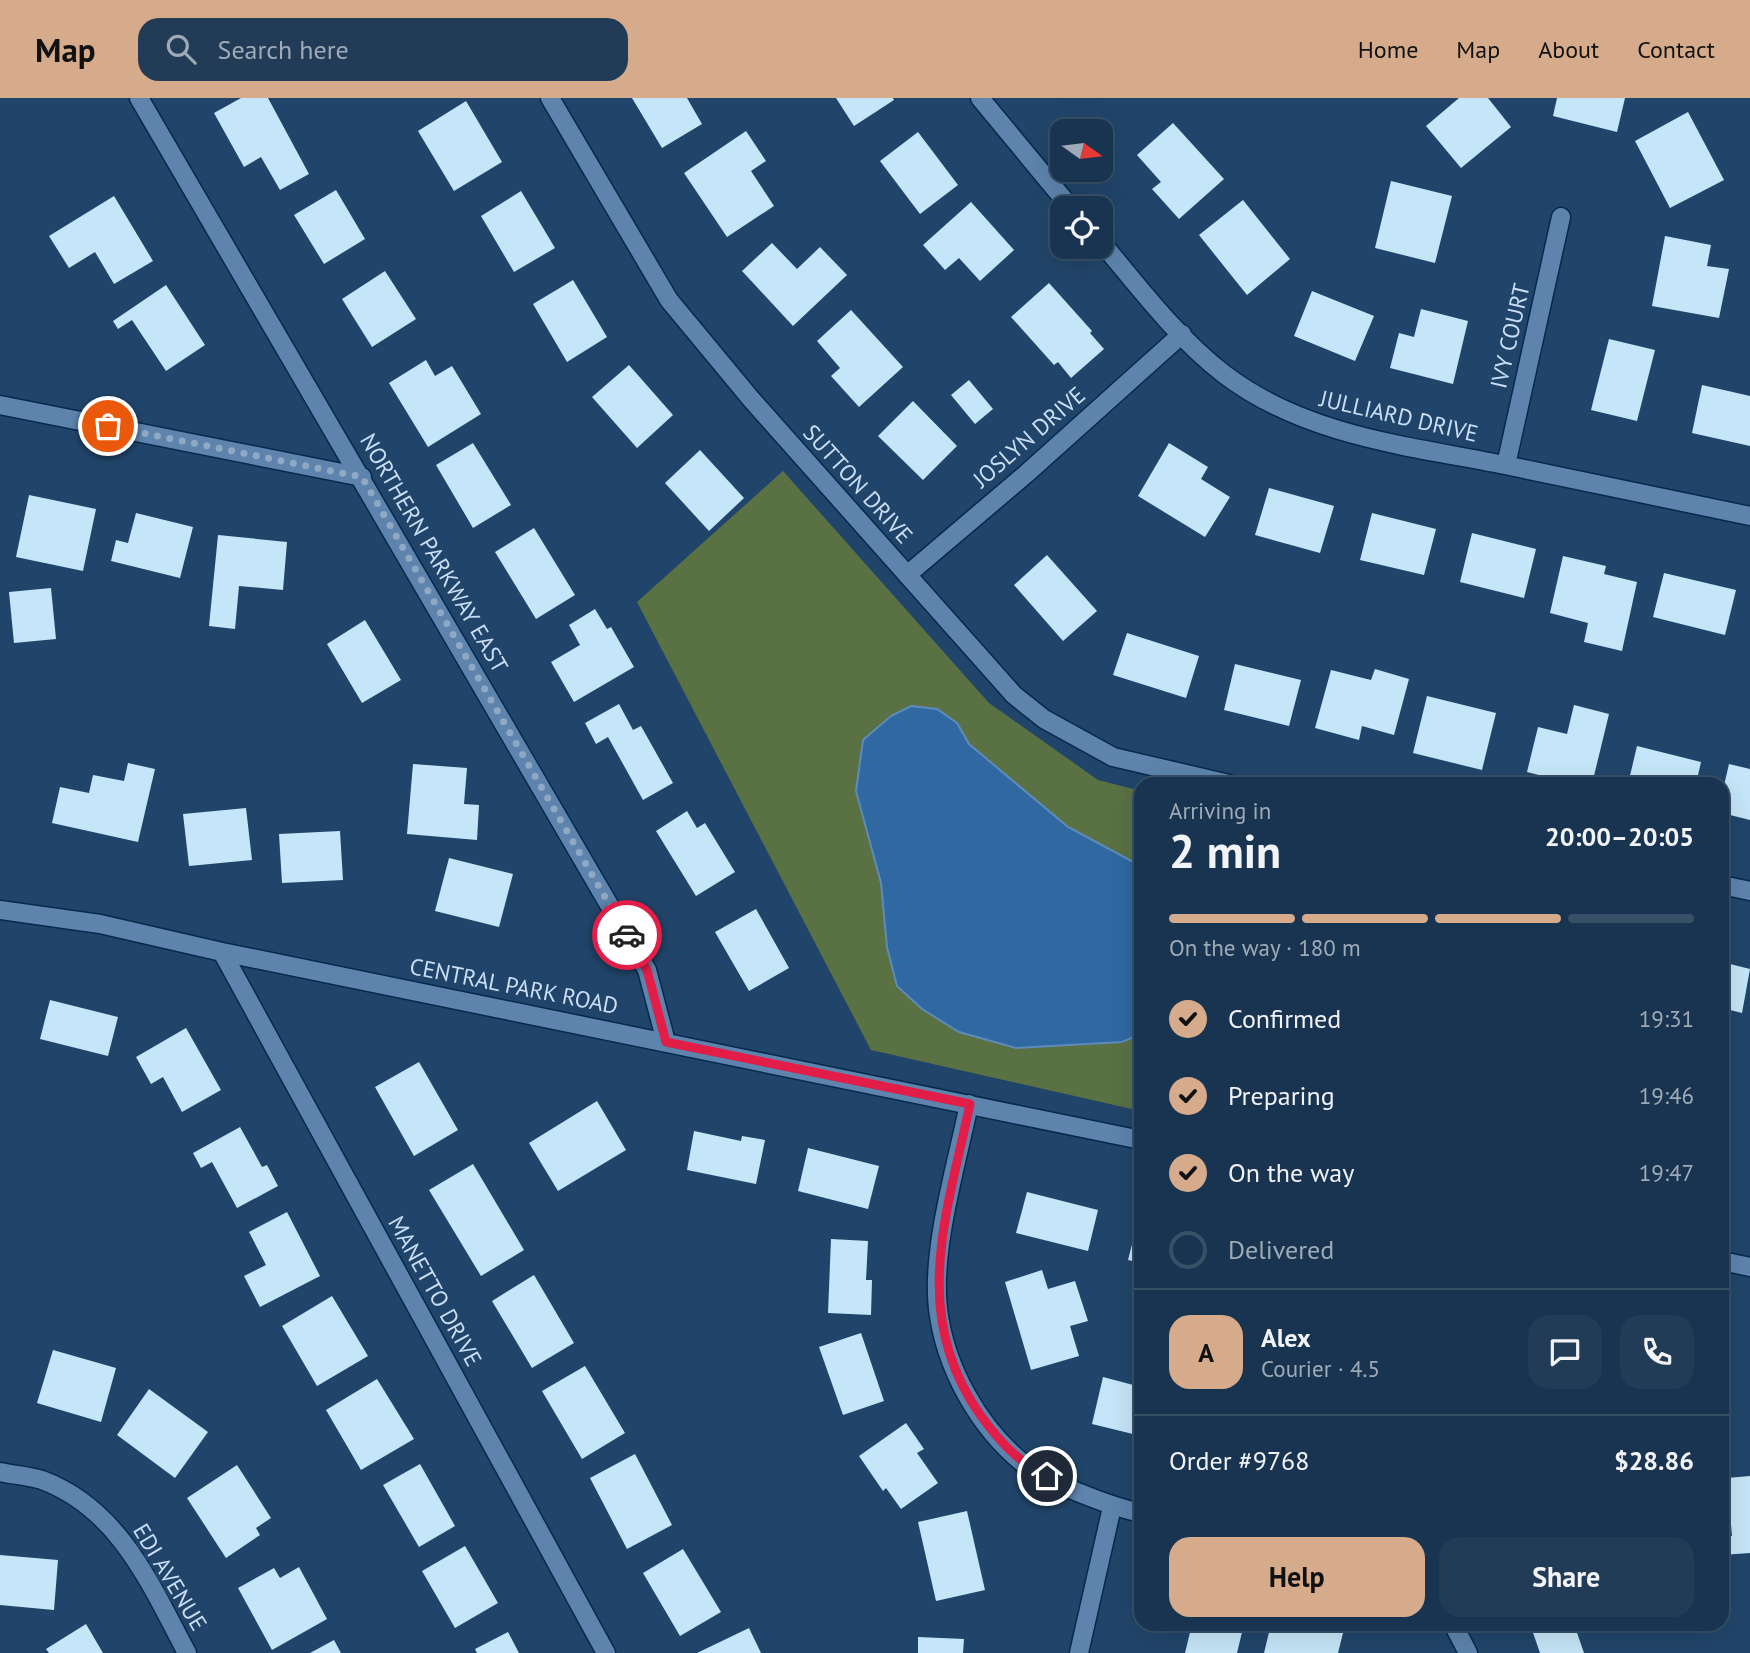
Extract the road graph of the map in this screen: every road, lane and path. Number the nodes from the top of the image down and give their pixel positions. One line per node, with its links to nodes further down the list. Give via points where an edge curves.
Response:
1 (139, 98): 10 (street, NORTHERN PARKWAY EAST)
2 (550, 98): 12 (street, SUTTON DRIVE, via 669,300)
3 (980, 98): 4 (street)
4 (1061, 196)
5 (1561, 217): 9 (street, IVY COURT)
6 (1113, 256): 7 (street, JULLIARD DRIVE)
7 (1182, 334): 9 (street, JULLIARD DRIVE, via 1226,376 1316,424); 12 (street, JOSLYN DRIVE)
8 (0, 405): 10 (street)
9 (1506, 465): 11 (street, JULLIARD DRIVE)
10 (362, 477): 18 (street, NORTHERN PARKWAY EAST, via 647,970)
11 (1750, 516)
12 (907, 575): 13 (street, SUTTON DRIVE, via 1014,695 1044,719 1113,757)
13 (1199, 777)
14 (1729, 886): 15 (street)
15 (1750, 891)
16 (0, 910): 17 (street, CENTRAL PARK ROAD, via 100,924)
17 (222, 952): 18 (street, CENTRAL PARK ROAD); 28 (street, MANETTO DRIVE)
18 (666, 1042): 19 (street, CENTRAL PARK ROAD)
19 (970, 1104): 20 (street, CENTRAL PARK ROAD); 24 (street, via 941,1241 937,1307 946,1347 965,1394 998,1439 1026,1466)
20 (1134, 1139)
21 (1729, 1262): 22 (street)
22 (1750, 1267)
23 (0, 1472): 27 (street, EDI AVENUE, via 43,1480 95,1510 130,1549)
24 (1112, 1507): 25 (street); 29 (street)
25 (1134, 1512)
26 (1457, 1631): 30 (street)
27 (187, 1653)
28 (606, 1653)
29 (1079, 1653)
30 (1468, 1653)

